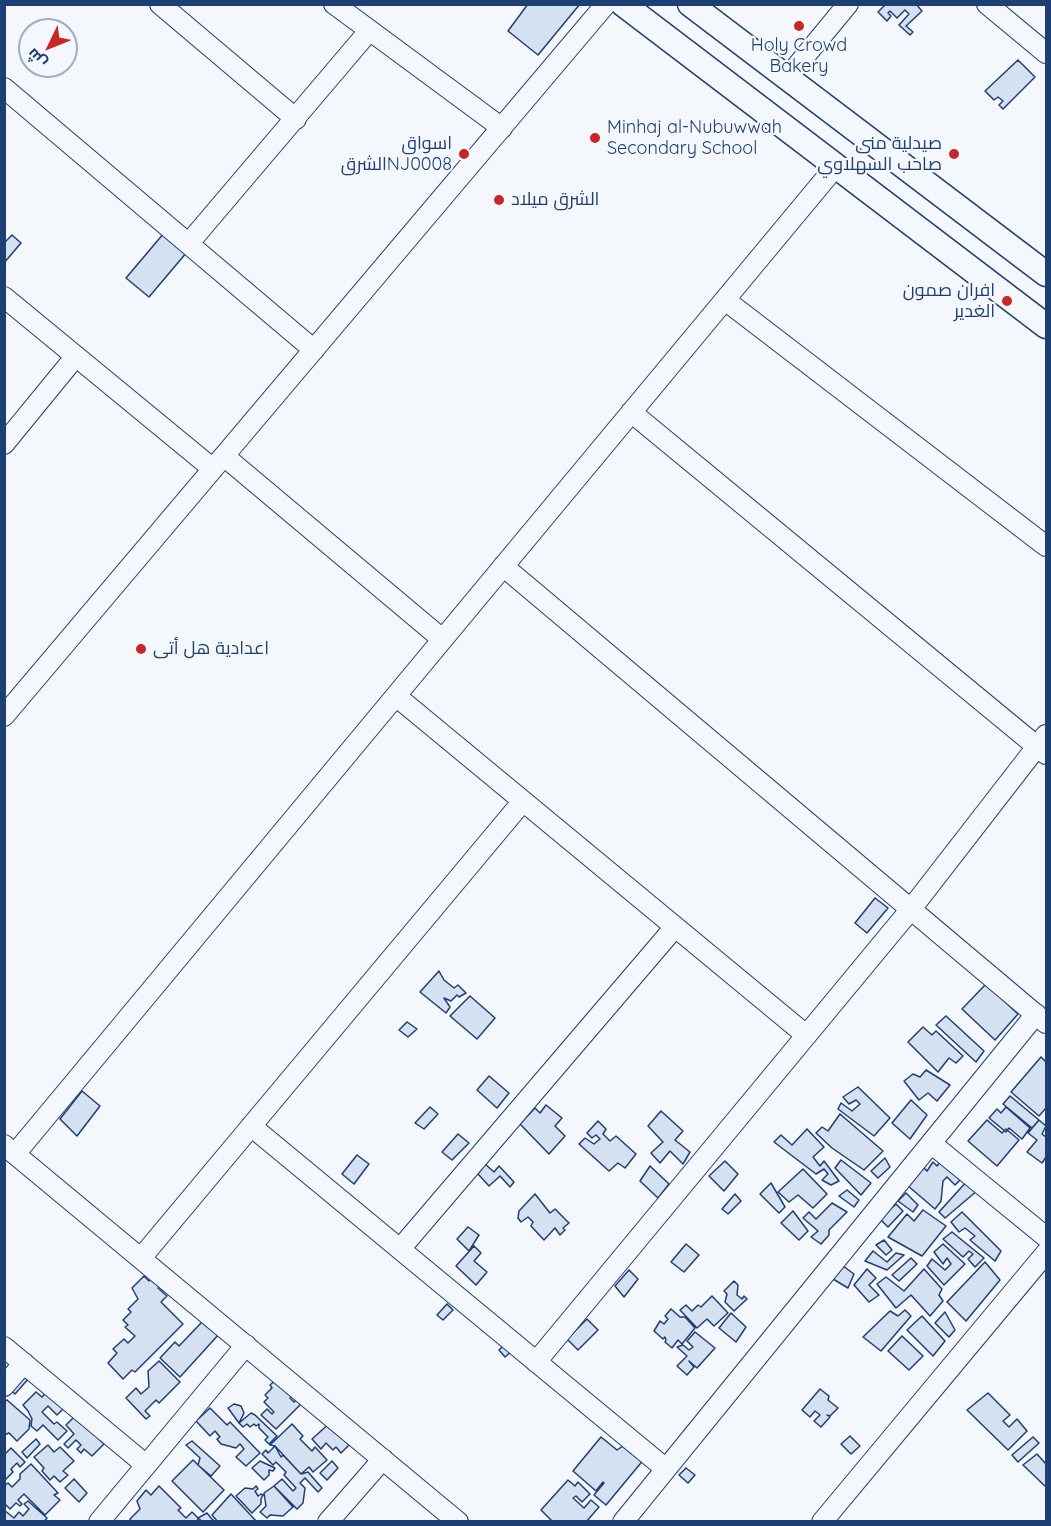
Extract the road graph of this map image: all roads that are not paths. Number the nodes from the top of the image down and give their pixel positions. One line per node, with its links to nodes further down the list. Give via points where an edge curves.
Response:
1 (160, 4): 12 (street)
2 (334, 4): 8 (street)
3 (606, 4): 13 (street)
4 (623, 4): 14 (street)
5 (690, 4): 10 (street)
6 (848, 4): 10 (street)
7 (987, 4): 9 (street)
8 (369, 31): 12 (street); 13 (street)
9 (1047, 53)
10 (787, 78): 16 (street)
11 (4, 88): 15 (street)
12 (296, 119): 15 (street)
13 (502, 128): 20 (street)
14 (836, 166): 18 (street); 19 (street)
15 (189, 243): 20 (street)
16 (1047, 274)
17 (4, 297): 21 (street)
18 (725, 300): 22 (street); 25 (street)
19 (1047, 326)
20 (314, 350): 24 (street)
21 (76, 356): 23 (street); 24 (street)
22 (631, 412): 26 (street); 30 (street)
23 (4, 444)
24 (219, 463): 27 (street); 29 (street)
25 (1047, 546)
26 (504, 566): 27 (street); 32 (street)
27 (442, 639): 28 (street)
28 (396, 696): 31 (street); 38 (street)
29 (4, 716)
30 (1044, 745): 32 (street)
31 (522, 801): 33 (street); 36 (street)
32 (911, 909): 34 (street); 35 (street)
33 (675, 927): 35 (street); 40 (street)
34 (1041, 1019): 37 (street)
35 (806, 1035): 45 (street)
36 (251, 1126): 40 (street); 42 (street)
37 (932, 1143): 39 (street); 50 (street)
38 (10, 1149): 42 (street)
39 (1047, 1237)
40 (400, 1249): 45 (street)
41 (1047, 1253): 55 (street)
42 (141, 1258): 43 (street)
43 (246, 1345): 48 (street); 49 (street)
44 (4, 1347): 46 (street)
45 (536, 1362): 50 (street)
46 (24, 1363): 47 (street); 49 (street)
47 (4, 1386)
48 (383, 1459): 52 (street); 53 (street)
49 (146, 1465): 51 (street)
50 (666, 1469): 54 (street)
51 (99, 1521)
52 (328, 1521)
53 (458, 1521)
54 (622, 1521)
55 (822, 1521)

